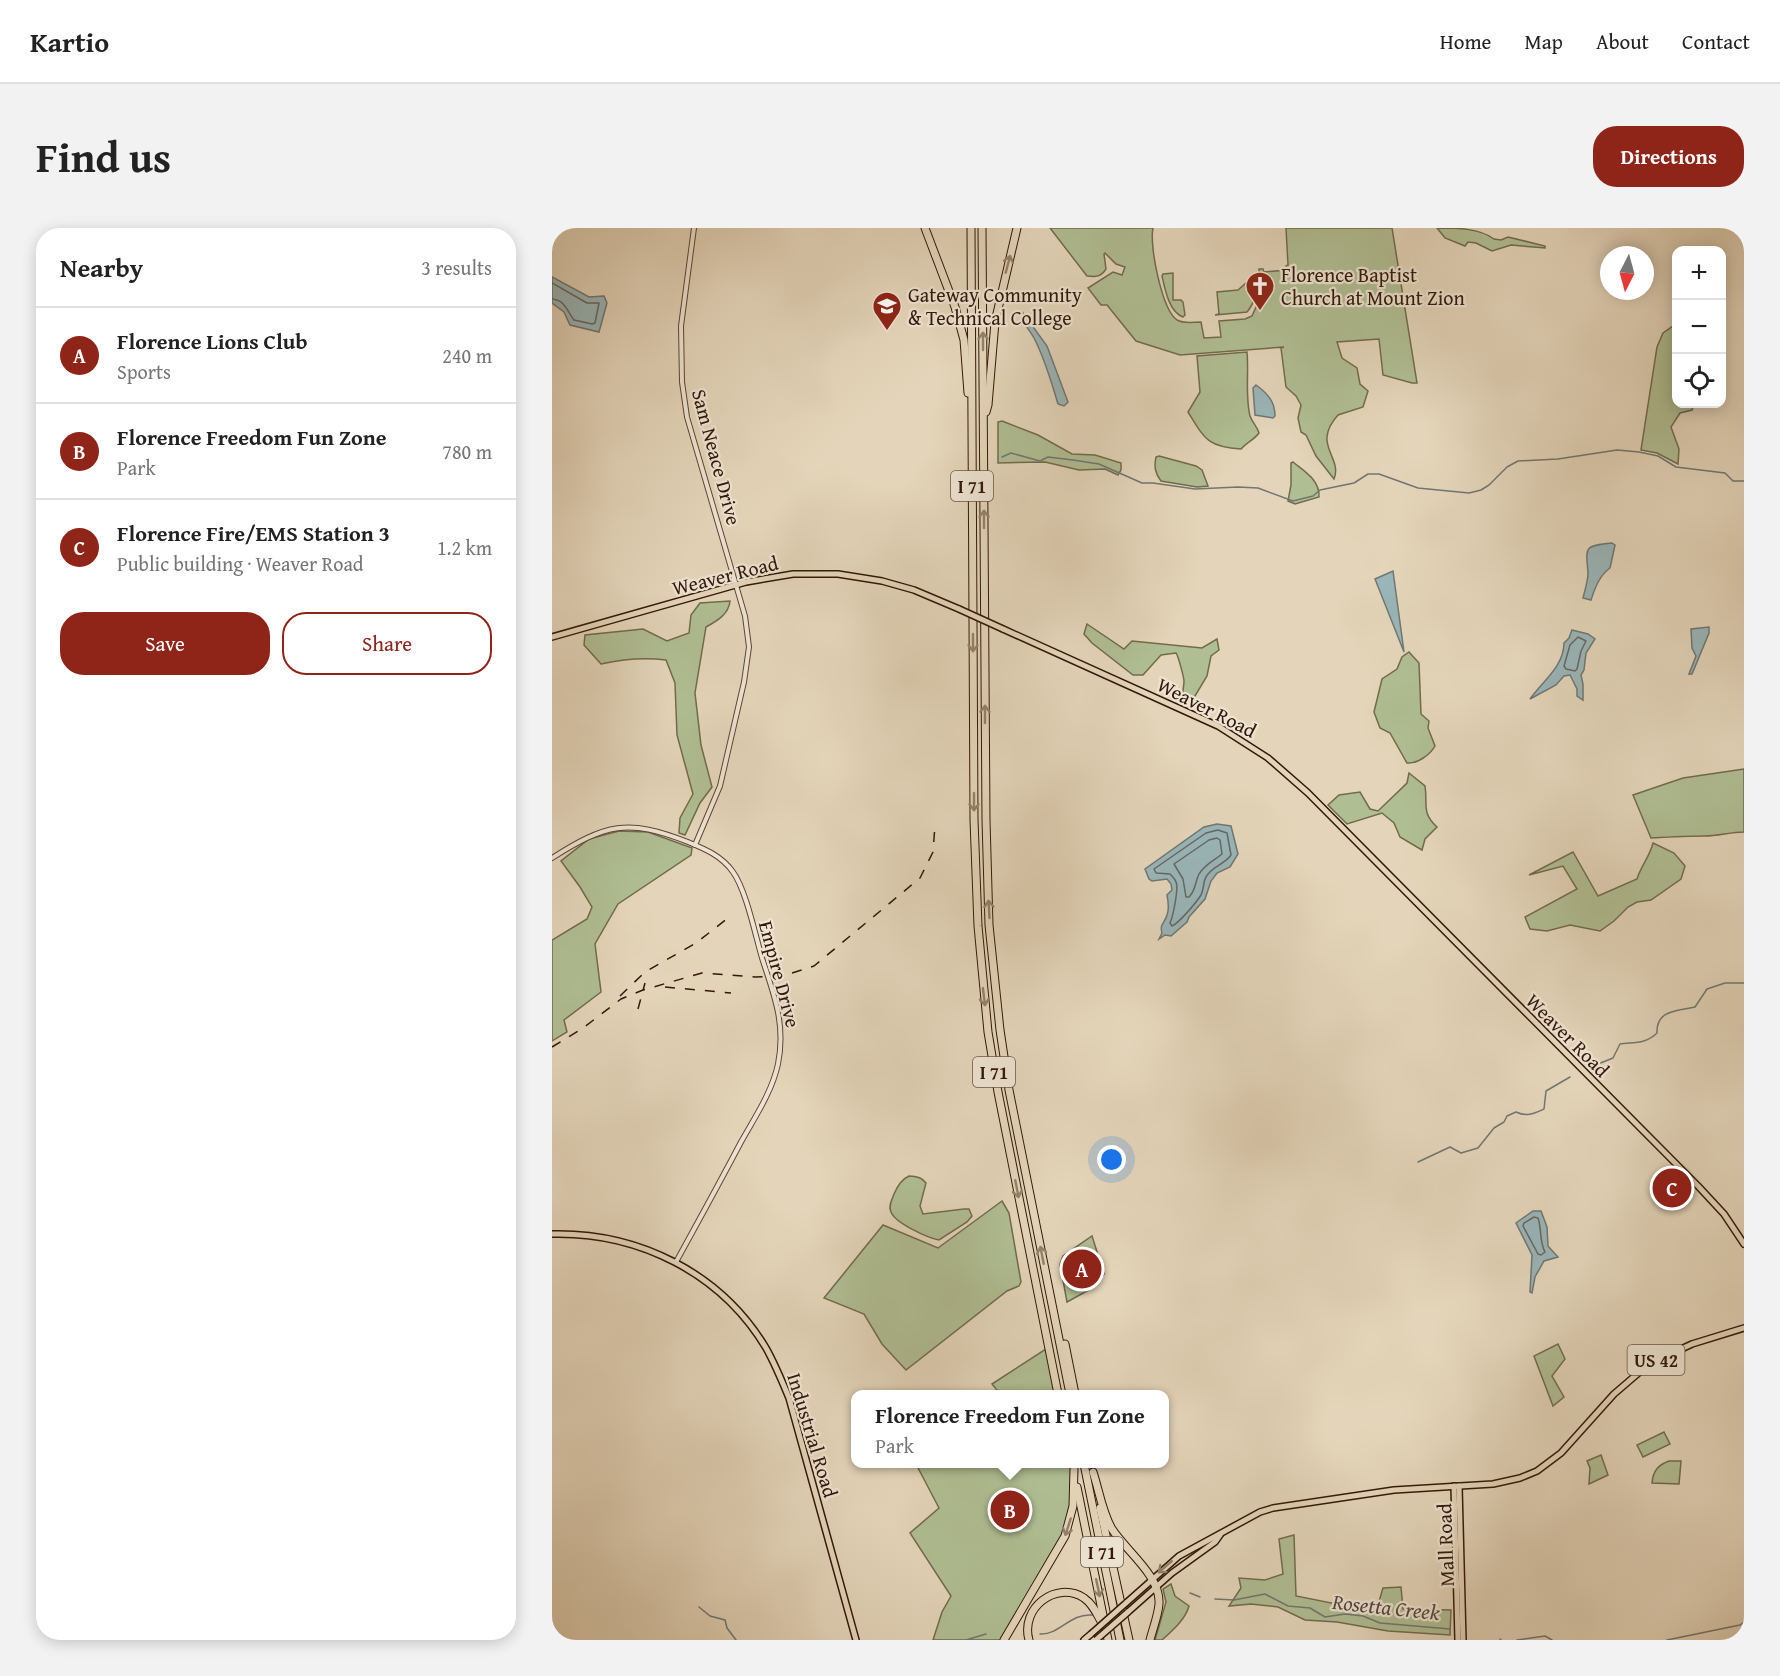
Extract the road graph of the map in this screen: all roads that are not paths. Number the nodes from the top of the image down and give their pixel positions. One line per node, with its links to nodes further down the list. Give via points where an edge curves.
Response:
1 (694, 228): 8 (street, Sam Neace Drive, via 681,327 682,382 687,417)
2 (925, 228): 7 (highway, via 955,307 963,340)
3 (971, 228): 7 (highway, I 71)
4 (982, 228): 6 (highway, I 71, one-way to 4)
5 (1017, 228): 6 (highway, one-way to 5, via 998,301)
6 (984, 420): 15 (highway, I 71, one-way to 6, via 1009,1090 991,949 986,832)
7 (972, 461): 17 (highway, I 71, one-way to 17, via 974,832 981,973 998,1092)
8 (736, 585): 9 (main road, Weaver Road); 10 (street, Sam Neace Drive, via 748,631 747,670 723,777); 13 (main road, Weaver Road, bridge, via 776,575 838,574 904,586 1218,726 1278,766 1308,793 1698,1186)
9 (552, 638)
10 (695, 845): 11 (street, Empire Drive, via 653,830 622,827 587,837); 14 (street, Empire Drive, via 718,857 737,879 778,1009 782,1036 770,1088)
11 (552, 858)
12 (552, 1234): 14 (main road, Industrial Road, via 604,1237)
13 (1743, 1241)
14 (676, 1262): 29 (main road, Industrial Road, via 734,1306 756,1333 778,1371)
15 (1053, 1312): 18 (highway, I 71); 19 (highway)
16 (1744, 1328): 24 (main road, US 42, via 1692,1344 1649,1364 1614,1394 1561,1453 1537,1471 1501,1483)
17 (1057, 1390)
18 (1069, 1390)
19 (1075, 1390)
20 (1073, 1468): 28 (highway, I 71, one-way to 28)
21 (1073, 1468): 30 (highway, one-way to 30, via 1073,1506 1065,1536)
22 (1085, 1468): 35 (highway, I 71)
23 (1092, 1468): 26 (highway, via 1112,1529); 36 (highway)
24 (1456, 1486): 25 (main road, US 42, via 1394,1490 1284,1506 1260,1512); 38 (main road, Mall Road); 39 (main road, Mall Road)
25 (1220, 1535): 26 (main road, US 42, one-way to 26, via 1179,1556); 27 (main road, US 42)
26 (1151, 1579): 27 (highway); 32 (main road, US 42, bridge)
27 (1156, 1587): 33 (main road, US 42, bridge); 37 (highway, via 1159,1607)
28 (1106, 1631): 31 (highway, via 1086,1600 1072,1593 1060,1593 1044,1598 1032,1611 1027,1627); 34 (highway, I 71)
29 (856, 1640)
30 (1004, 1640)
31 (1029, 1640)
32 (1084, 1640)
33 (1096, 1640)
34 (1108, 1640)
35 (1120, 1640)
36 (1129, 1640)
37 (1150, 1640)
38 (1458, 1640)
39 (1463, 1640)

